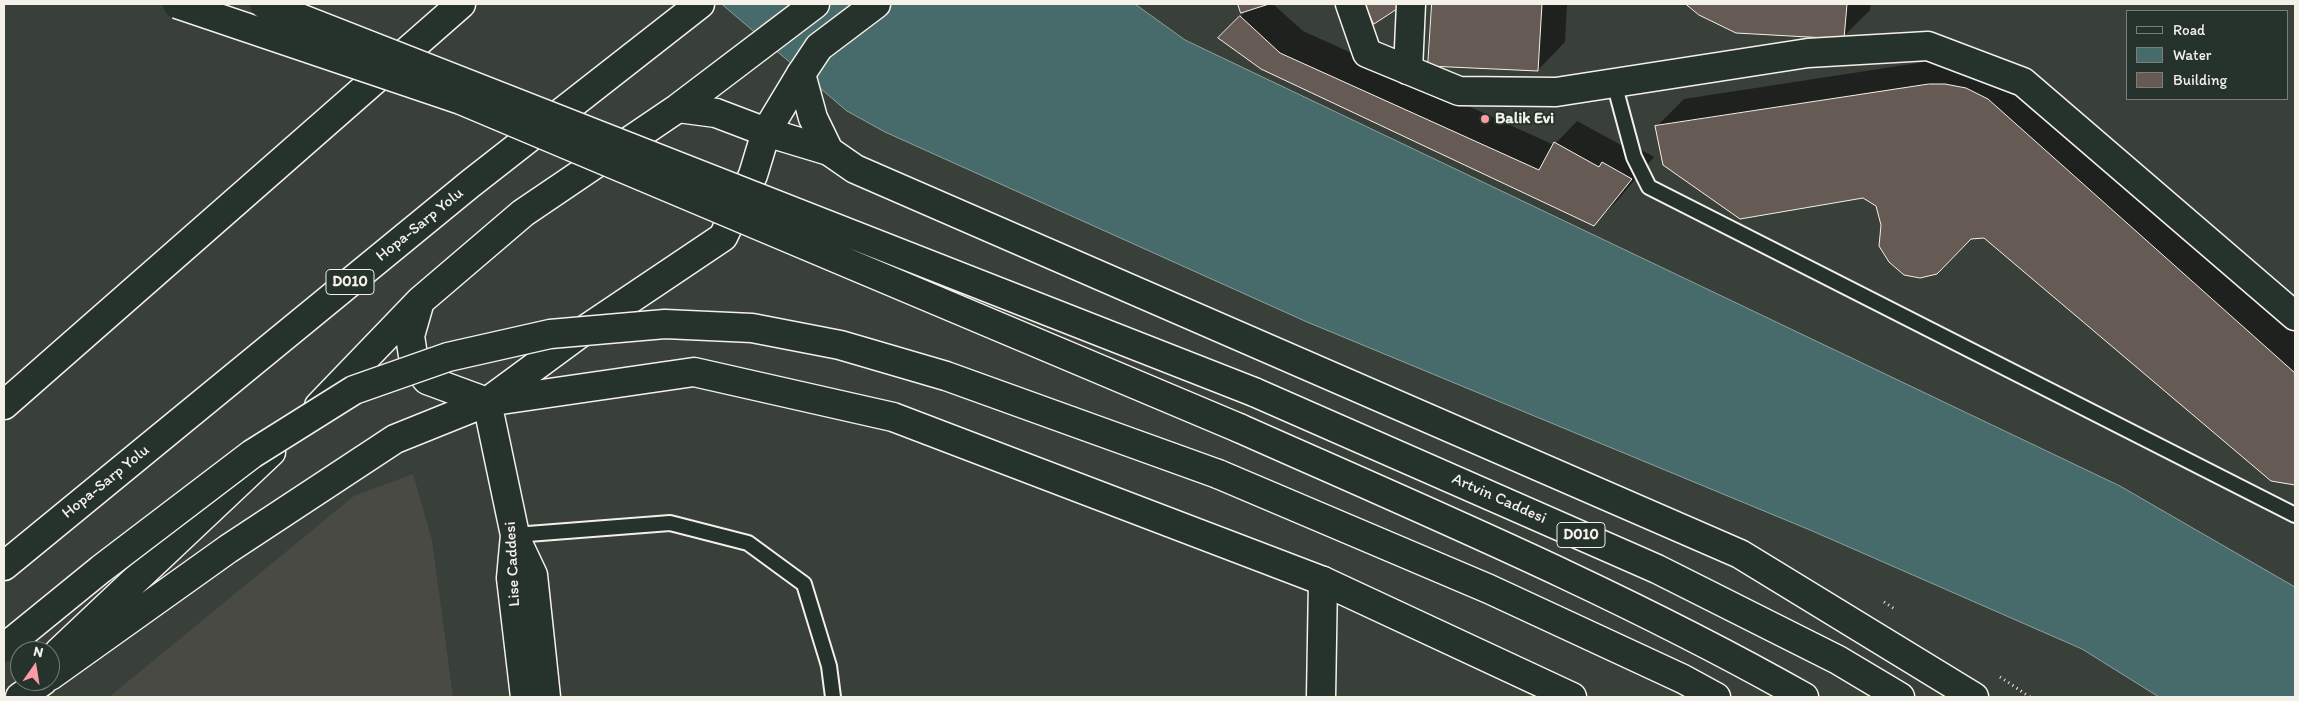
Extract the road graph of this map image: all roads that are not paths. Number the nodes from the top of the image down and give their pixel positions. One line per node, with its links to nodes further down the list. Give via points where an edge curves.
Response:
1 (177, 4): 32 (main road, D010, bridge, via 461,100 1240,428 1576,578)
2 (264, 4): 33 (main road, Artvin Caddesi / D010, bridge, via 1254,392 1657,569 1838,660)
3 (461, 4): 18 (main road)
4 (700, 4): 21 (main road, Hopa-Sarp Yolu / D010, via 470,184)
5 (815, 4): 12 (main road)
6 (876, 4): 10 (main road, via 819,47)
7 (1350, 4): 9 (main road, via 1367,53)
8 (1411, 4): 9 (main road)
9 (1408, 70): 11 (main road, via 1458,91 1556,92)
10 (801, 74): 13 (main road); 14 (main road, via 812,118)
11 (1613, 77): 16 (main road, via 1808,53 1928,46 2023,82); 19 (lane, via 1634,157 1648,187)
12 (678, 108): 13 (main road, via 716,113); 15 (main road, via 523,213)
13 (766, 132): 14 (main road); 17 (main road, via 753,175 723,237 586,329)
14 (829, 151): 34 (main road, via 855,169 1740,554)
15 (420, 301): 17 (main road, via 410,336 414,362 427,380); 24 (main road, via 310,416)
16 (2295, 316)
17 (487, 402): 20 (main road, Lise Caddesi); 22 (main road, via 694,372 893,417); 25 (main road, via 395,439 228,549)
18 (4, 406)
19 (2295, 515)
20 (515, 535): 26 (main road, Lise Caddesi, via 511,578); 27 (main road, via 532,575); 28 (lane, via 670,523 748,543 804,584 829,666)
21 (4, 566)
22 (1323, 581): 29 (main road); 30 (main road)
23 (4, 648): 31 (main road, bridge, via 252,454 354,390 448,357 550,334 664,324 752,328 840,345 946,376 1218,474 1489,589)
24 (60, 651)
25 (60, 669)
26 (525, 697)
27 (546, 697)
28 (833, 697)
29 (1321, 697)
30 (1572, 697)
31 (1716, 697)
32 (1804, 697)
33 (1900, 697)
34 (1974, 697)

